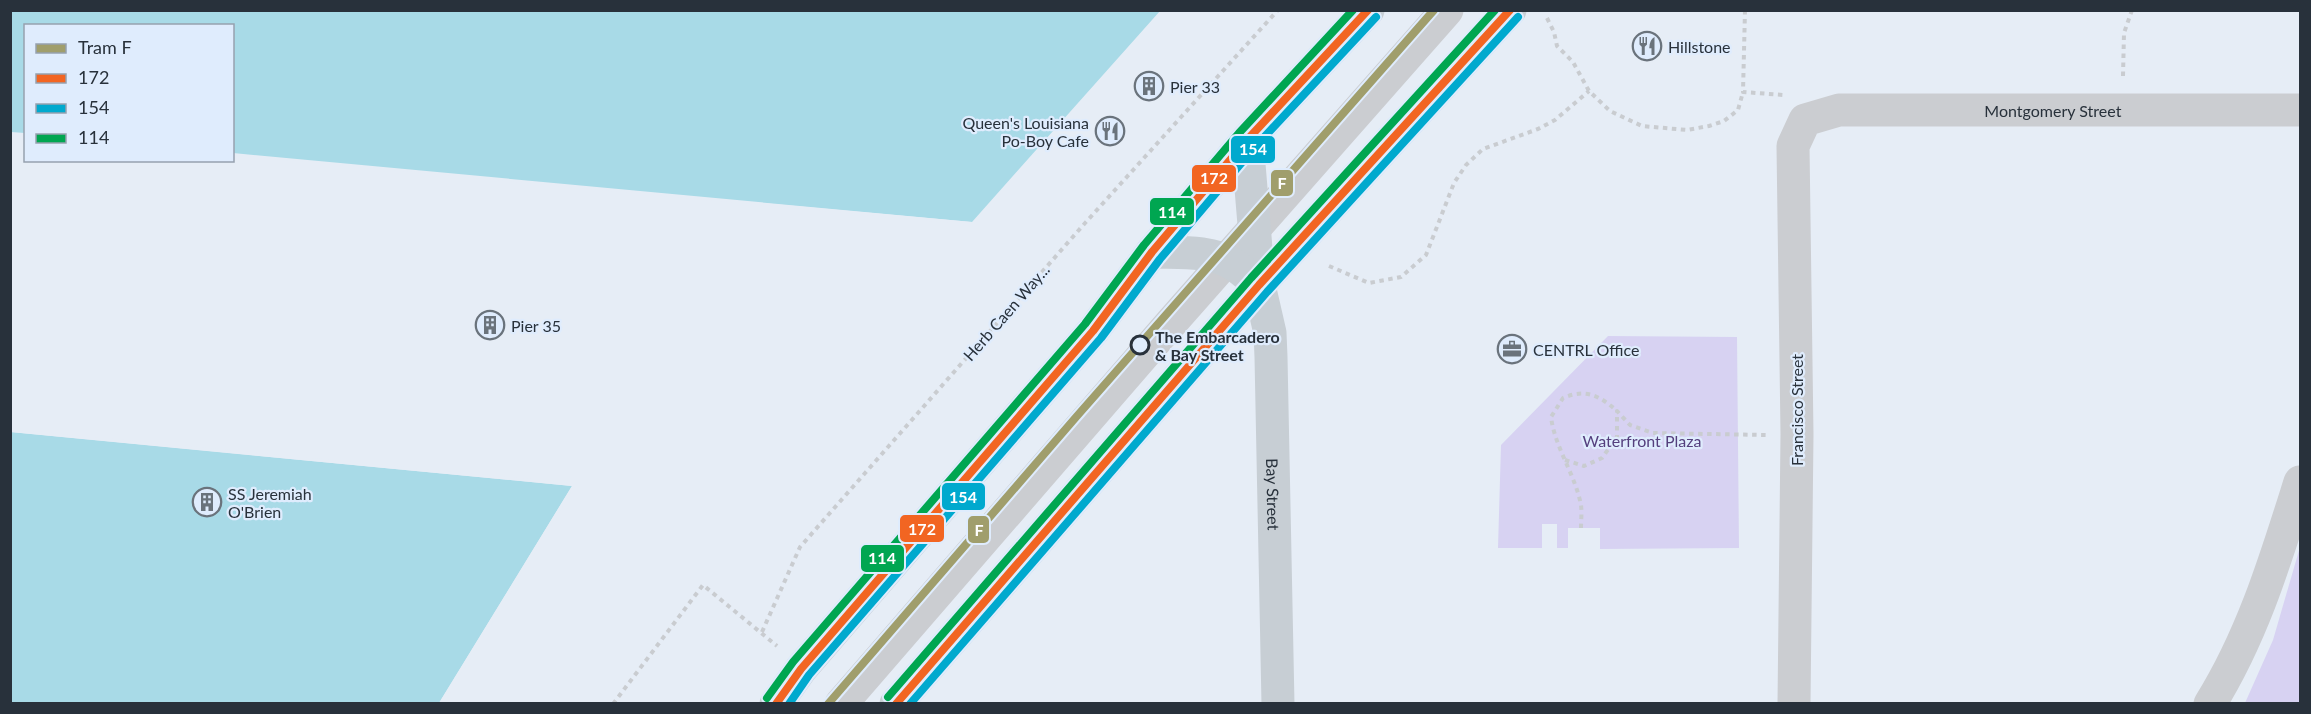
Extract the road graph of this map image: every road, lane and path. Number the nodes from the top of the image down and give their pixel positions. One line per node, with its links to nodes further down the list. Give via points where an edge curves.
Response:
1 (1278, 10): 24 (path, Herb Caen Way..., via 800,548)
2 (1368, 10): 13 (main road)
3 (1447, 10): 14 (street)
4 (1510, 10): 18 (main road)
5 (1745, 10): 9 (path)
6 (2132, 10): 11 (path, via 2124,33)
7 (1547, 18): 8 (path, via 1557,46 1573,62)
8 (1589, 91): 9 (path, via 1610,111 1642,126 1688,130 1724,121 1738,110); 17 (path, via 1555,120 1483,149 1466,165 1454,183 1426,255 1401,277 1369,283)
9 (1743, 92): 10 (path)
10 (1796, 107): 11 (street, Montgomery Street); 20 (street, Francisco Street, via 1793,146)
11 (2124, 110): 12 (street, Montgomery Street)
12 (2301, 110)
13 (1247, 140): 14 (main road, Bay Street); 15 (main road)
14 (1254, 229): 16 (street); 18 (main road, Bay Street)
15 (1152, 252): 16 (main road); 27 (main road, via 1093,331 801,669)
16 (1226, 261): 18 (main road); 28 (street)
17 (1329, 266)
18 (1259, 285): 29 (main road); 30 (main road, Bay Street, via 1271,357)
19 (1617, 411): 20 (path, via 1630,425 1653,433); 21 (path, via 1617,437 1602,458 1584,466); 21 (path, via 1591,393 1563,398 1551,417)
20 (1797, 434): 31 (street, Francisco Street)
21 (1565, 460): 23 (path, via 1581,506)
22 (2301, 482): 32 (street, via 2250,628)
23 (1581, 528)
24 (762, 632): 25 (path); 26 (path, via 703,585)
25 (781, 651)
26 (613, 704)
27 (776, 704)
28 (840, 704)
29 (896, 704)
30 (1278, 704)
31 (1794, 704)
32 (2210, 704)

